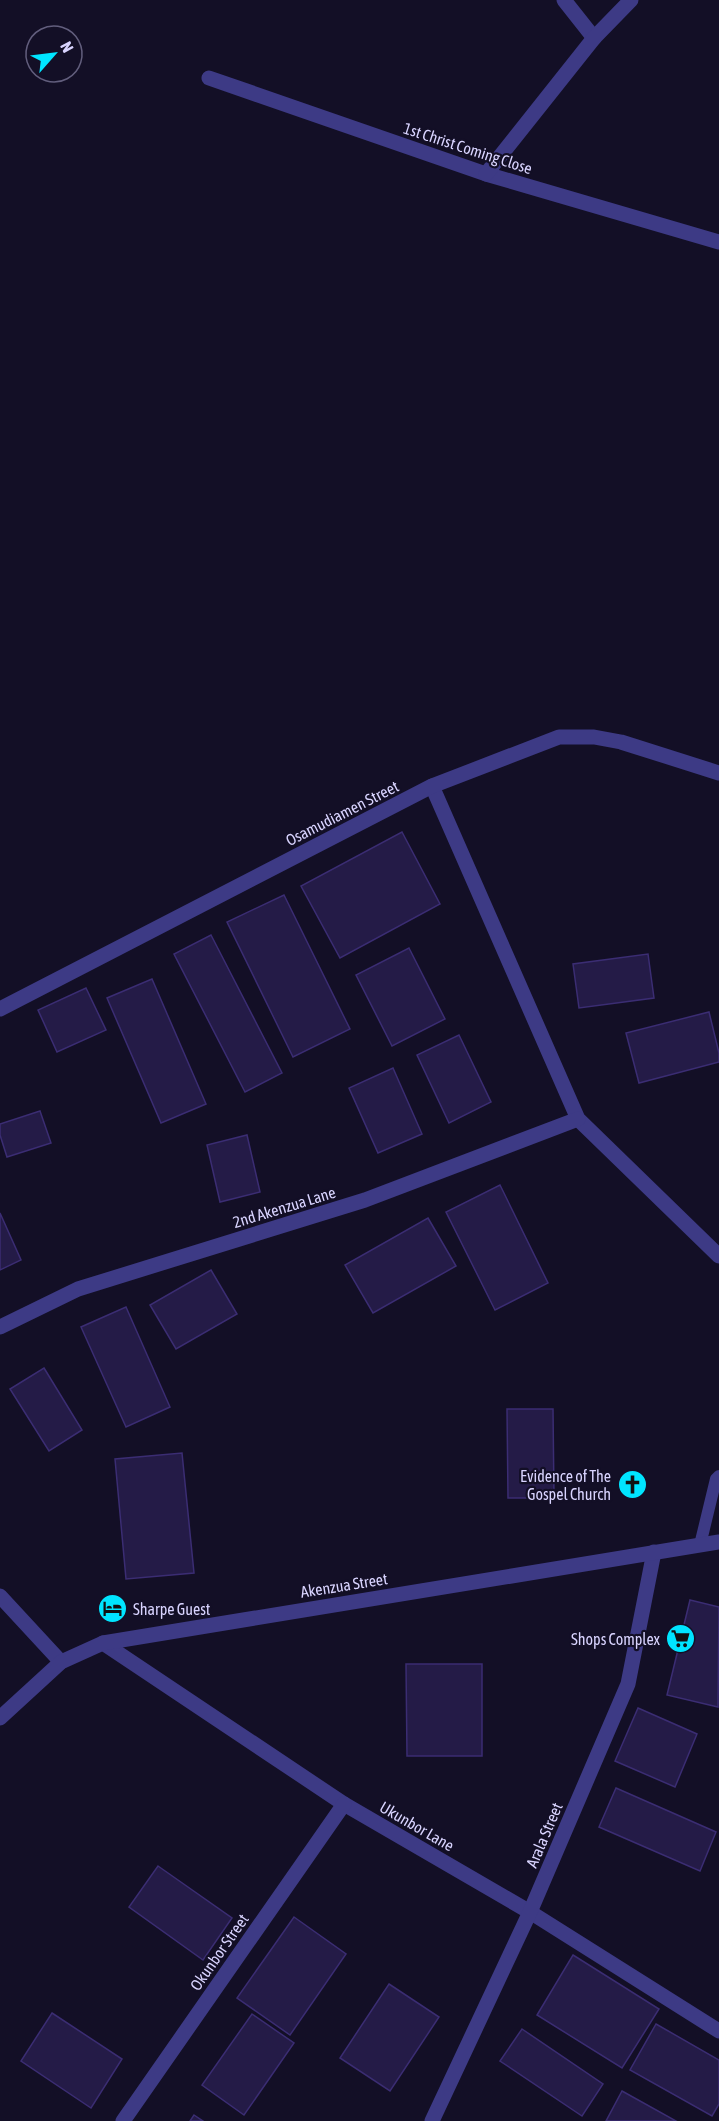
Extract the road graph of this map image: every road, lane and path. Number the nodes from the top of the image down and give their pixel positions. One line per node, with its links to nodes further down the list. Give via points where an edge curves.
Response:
1 (564, 0): 3 (street)
2 (631, 0): 3 (street)
3 (594, 38): 5 (street)
4 (210, 78): 5 (street, 1st Christ Coming Close)
5 (486, 174): 6 (street, 1st Christ Coming Close)
6 (719, 242)
7 (719, 773): 8 (street, Osamudiamen Street, via 621,742 594,737 559,738)
8 (432, 786): 9 (street, Osamudiamen Street); 10 (street)
9 (0, 1009)
10 (578, 1119): 11 (street); 12 (street, 2nd Akenzua Lane, via 365,1200 78,1289)
11 (719, 1256)
12 (0, 1327)
13 (719, 1476): 15 (lane)
14 (719, 1542): 15 (street, Akenzua Street)
15 (700, 1545): 16 (street, Akenzua Street)
16 (654, 1552): 18 (street, Akenzua Street); 22 (street, Arala Street, via 628,1684)
17 (0, 1596): 19 (street)
18 (103, 1643): 19 (street, Akenzua Street); 21 (street, Ukunbor Lane)
19 (61, 1662): 20 (street, Akenzua Street)
20 (0, 1719)
21 (344, 1804): 22 (street, Ukunbor Lane); 24 (street, Okunbor Street)
22 (530, 1912): 23 (street, Ukunbor Lane); 25 (street, Arala Street)
23 (719, 2031)
24 (123, 2121)
25 (432, 2121)

